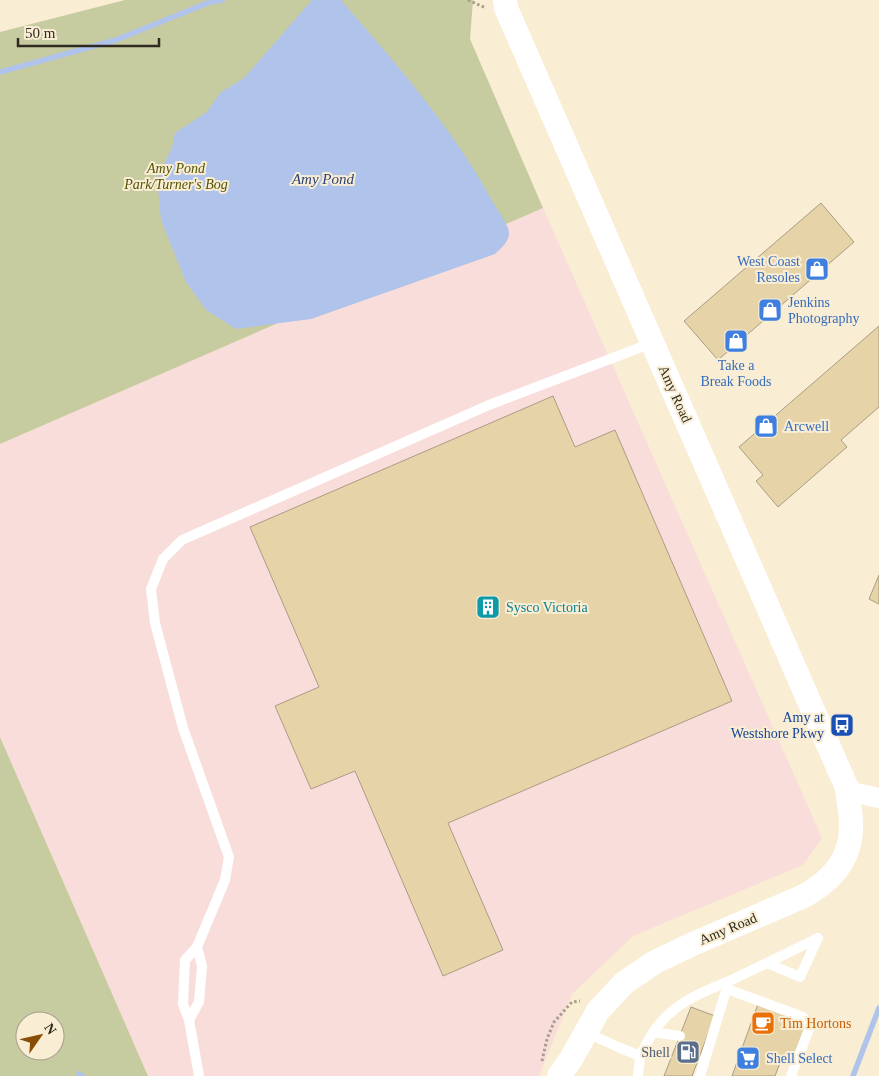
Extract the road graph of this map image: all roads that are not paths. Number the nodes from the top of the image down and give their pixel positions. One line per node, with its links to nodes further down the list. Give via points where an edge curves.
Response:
1 (506, 0): 2 (street, Amy Road, via 506,8)
2 (652, 343): 3 (street, Amy Road); 5 (lane, via 489,405 182,540 163,559 151,589 155,623 183,728 230,857 225,880)
3 (847, 788): 4 (street); 9 (street, Amy Road, via 850,844 845,858 819,888 655,962 624,982 598,1011)
4 (879, 798)
5 (197, 947): 8 (lane, via 202,966 199,1002); 8 (lane, via 185,960 183,1004)
6 (767, 963): 6 (lane, via 800,977 818,938 810,942); 7 (lane)
7 (728, 985): 10 (lane, via 702,992 686,1001 668,1014); 16 (lane); 17 (lane, via 803,1017 808,1023)
8 (189, 1020): 14 (lane)
9 (585, 1032): 12 (lane); 13 (street, Amy Road)
10 (653, 1032): 11 (lane); 12 (lane)
11 (680, 1036)
12 (640, 1056): 15 (lane)
13 (560, 1070)
14 (199, 1076)
15 (638, 1076)
16 (700, 1076)
17 (790, 1076)

